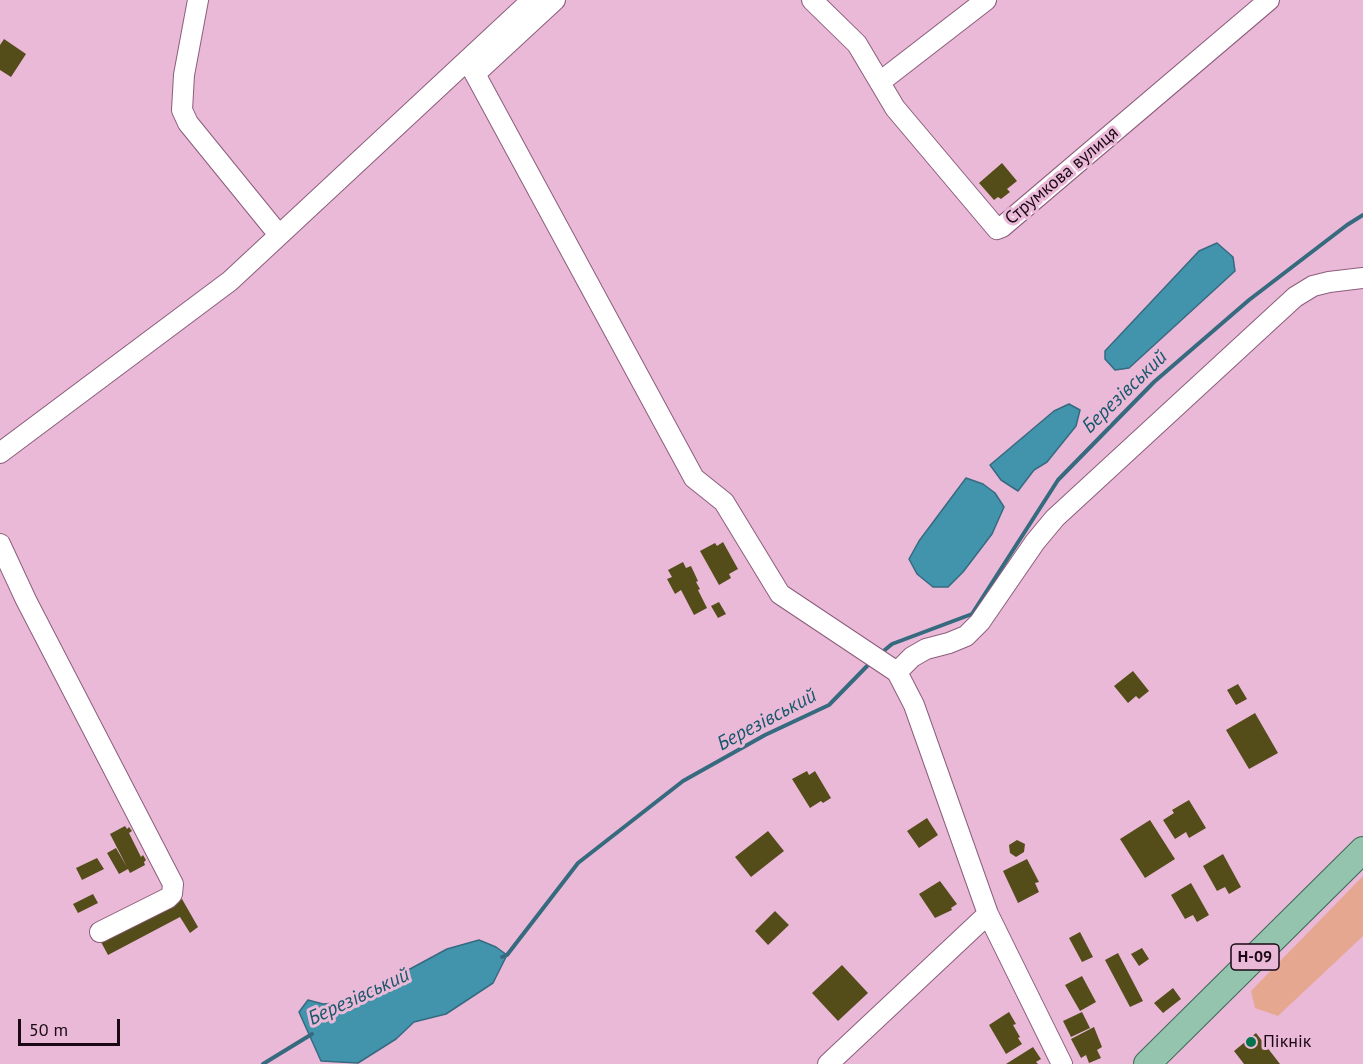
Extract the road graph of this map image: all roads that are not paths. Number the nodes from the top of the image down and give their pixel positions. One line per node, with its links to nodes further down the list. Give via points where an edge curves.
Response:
1 (198, 0): 9 (street, via 184,75 183,110 188,123)
2 (532, 0): 7 (street)
3 (555, 0): 7 (street)
4 (812, 0): 8 (street, Струмкова вулиця, via 857,44)
5 (986, 0): 8 (street)
6 (1269, 0): 8 (street, Струмкова вулиця, via 997,229 895,108)
7 (471, 67): 9 (street); 13 (street, via 694,478 724,502 780,594)
8 (880, 82)
9 (279, 235): 11 (street, via 230,281)
10 (1363, 278): 13 (street, via 1313,286 1295,297 1055,518 966,636 926,649)
11 (0, 453)
12 (0, 544): 16 (street, via 173,884 168,898)
13 (897, 672): 15 (street, via 914,705)
14 (1363, 850): 19 (main road, Н-09)
15 (988, 914): 17 (street); 18 (street)
16 (100, 932)
17 (828, 1064)
18 (1062, 1064)
19 (1146, 1064)

